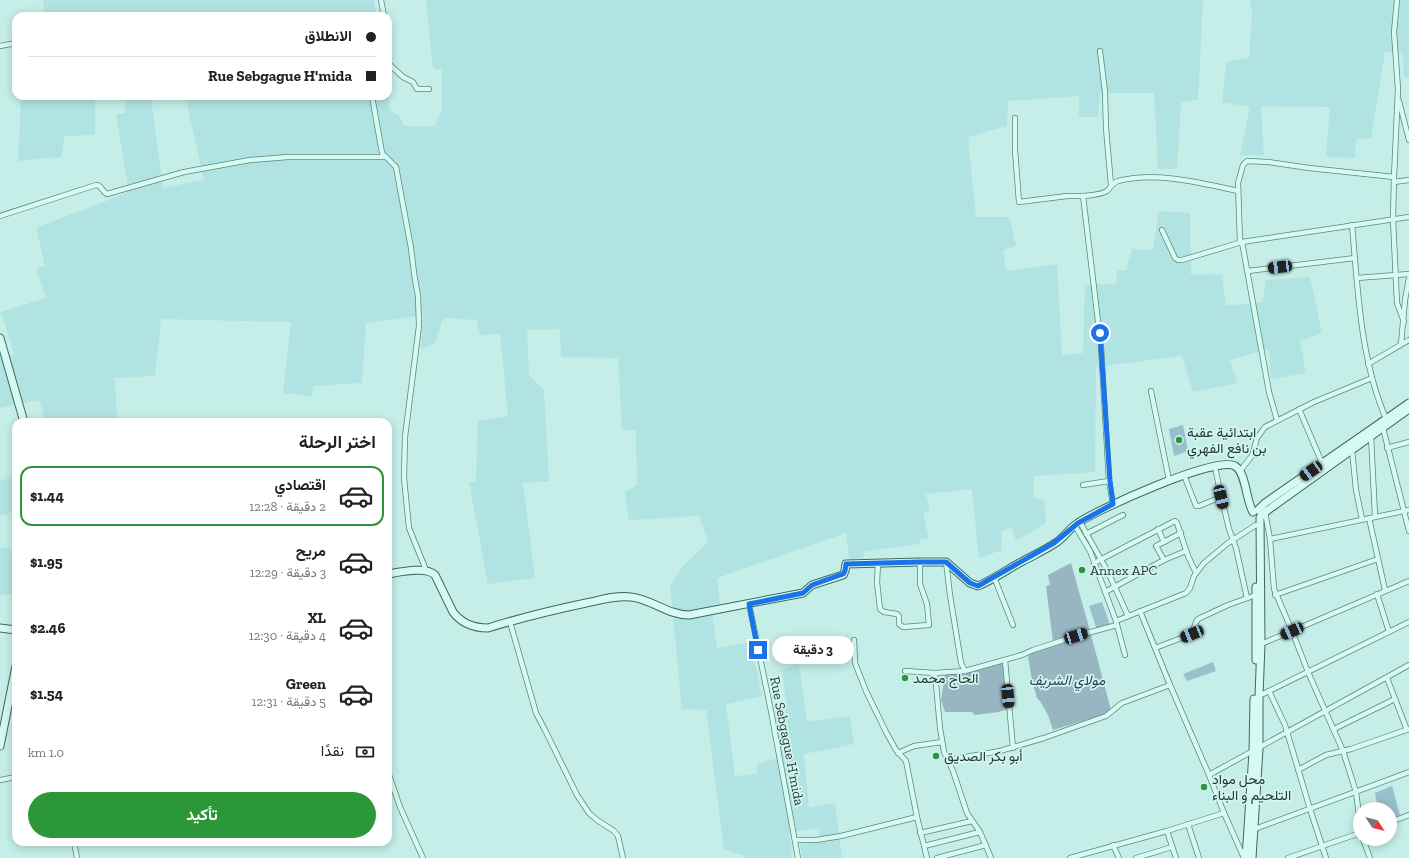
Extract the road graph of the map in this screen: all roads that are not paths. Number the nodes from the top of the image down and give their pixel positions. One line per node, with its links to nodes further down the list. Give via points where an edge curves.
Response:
1 (381, 0): 3 (street)
2 (1397, 0): 9 (street, via 1394,32)
3 (383, 12)
4 (12, 44): 5 (street)
5 (0, 46)
6 (1100, 51): 17 (street)
7 (392, 68): 8 (street, via 412,82 417,89)
8 (429, 89)
9 (1398, 97): 12 (street); 14 (street)
10 (373, 100): 13 (street, via 381,151)
11 (1015, 118): 19 (street, via 1019,202)
12 (1409, 140)
13 (385, 157): 20 (street, via 288,156 250,160 184,172 108,194 96,185); 80 (street, via 396,167 418,296 419,326 405,437 404,478 409,528)
14 (1394, 177): 16 (street); 18 (street, via 1250,160 1243,166)
15 (1409, 180): 16 (street)
16 (1394, 182): 22 (street)
17 (1111, 185): 18 (street, via 1119,181 1159,177); 19 (street, via 1102,193)
18 (1238, 191): 25 (street)
19 (1083, 196): 54 (street, via 1100,338)
20 (0, 216)
21 (1409, 217): 22 (street)
22 (1393, 219): 23 (street); 29 (street)
23 (1352, 225): 25 (street); 26 (street)
24 (1162, 230): 25 (street, via 1178,260)
25 (1241, 242): 27 (street)
26 (1355, 258): 27 (street); 30 (street)
27 (1248, 271): 43 (street)
28 (1409, 274): 29 (street)
29 (1396, 276): 30 (street); 32 (street, via 1397,303)
30 (1357, 278): 36 (street)
31 (1409, 278): 32 (street)
32 (1404, 322): 35 (street)
33 (0, 338): 42 (street)
34 (1409, 340): 35 (street)
35 (1401, 344): 36 (street)
36 (1368, 364): 37 (street)
37 (1372, 378): 40 (street); 44 (street)
38 (1151, 391): 53 (street)
39 (1409, 403): 44 (street)
40 (1299, 409): 43 (street); 49 (street)
41 (1409, 409): 44 (street)
42 (23, 418)
43 (1277, 420): 51 (street, via 1258,434 1253,453)
44 (1386, 424): 45 (street); 47 (street); 49 (street)
45 (1371, 436): 48 (street); 61 (street)
46 (1409, 442): 47 (street)
47 (1387, 448): 58 (street)
48 (1352, 450): 60 (street); 63 (street)
49 (1322, 463): 60 (street, via 1263,505)
50 (1215, 466): 51 (street, via 1232,464); 52 (street); 56 (street)
51 (1240, 471): 60 (street, via 1249,503)
52 (1184, 475): 53 (street); 56 (street, via 1196,506)
53 (1169, 480): 57 (street)
54 (1110, 481): 55 (street); 57 (street)
55 (1083, 485)
56 (1221, 497): 70 (street)
57 (1113, 504): 64 (street)
58 (1406, 511): 61 (street); 66 (street)
59 (1123, 515): 68 (street)
60 (1258, 516): 69 (street); 70 (street); 89 (street); 98 (street)
61 (1375, 516): 62 (street)
62 (1369, 518): 63 (street); 74 (street)
63 (1362, 519): 69 (street)
64 (1077, 524): 68 (street); 79 (street); 83 (street, via 1058,541)
65 (1158, 529): 67 (street, via 1175,522); 71 (street); 73 (street)
66 (1409, 531)
67 (1181, 533): 71 (street); 72 (street)
68 (1086, 534): 73 (street)
69 (1270, 539): 90 (street)
70 (1233, 540): 81 (street, via 1204,563); 91 (street)
71 (1164, 542): 75 (street, via 1156,546)
72 (1186, 551): 75 (street); 81 (street)
73 (1101, 558): 79 (street); 85 (street)
74 (1378, 559): 86 (street); 90 (street)
75 (1164, 560): 85 (street)
76 (920, 562): 77 (street); 78 (street); 78 (street, via 920,584 927,604 929,625 903,627 899,624 898,614 882,612 880,609)
77 (946, 562): 83 (street, via 976,586); 111 (street, via 961,663)
78 (878, 563): 92 (street, via 846,564 843,574 812,585 803,593)
79 (1094, 563): 87 (street)
80 (426, 570): 82 (street); 95 (street, via 435,575 453,612 464,623 488,628)
81 (1196, 573): 93 (street, via 1186,592)
82 (392, 574)
83 (994, 577): 99 (street)
84 (1409, 580): 86 (street)
85 (1115, 586): 87 (street); 94 (street)
86 (1385, 590): 88 (street)
87 (1105, 592): 97 (street)
88 (1377, 594): 102 (street); 103 (street)
89 (1256, 595): 91 (street); 98 (street)
90 (1276, 595): 102 (street)
91 (1247, 598): 106 (street, via 1198,620 1192,634)
92 (749, 604): 95 (street, via 682,615 638,598 613,597); 151 (street, Rue Sebgague H'mida)
93 (1140, 611): 94 (street); 106 (street)
94 (1128, 616): 97 (street)
95 (510, 622): 161 (street, via 536,712 577,795 589,813 618,836)
96 (1409, 622): 103 (street)
97 (1116, 623): 107 (street); 108 (street)
98 (1259, 623): 105 (street); 127 (street)
99 (1013, 625)
100 (0, 628): 101 (street)
101 (12, 630)
102 (1292, 631): 105 (street); 112 (street)
103 (1389, 632): 112 (street)
104 (854, 640): 129 (street, via 855,663)
105 (1261, 644): 118 (street)
106 (1155, 648): 115 (street)
107 (1125, 655)
108 (1005, 660): 111 (street); 126 (street)
109 (1409, 665): 114 (street)
110 (905, 670): 113 (street)
111 (965, 671): 113 (street)
112 (1308, 672): 117 (street); 120 (street)
113 (935, 673): 124 (street)
114 (1387, 678): 119 (street); 120 (street)
115 (1170, 685): 126 (street, via 1122,703 1106,716); 133 (street)
116 (12, 686): 125 (street)
117 (1269, 691): 118 (street); 123 (street)
118 (1259, 696): 127 (street)
119 (1395, 699): 121 (street); 122 (street)
120 (1326, 710): 121 (street); 123 (street)
121 (1334, 729): 128 (street)
122 (1408, 730): 128 (street)
123 (1287, 733): 127 (street); 131 (street)
124 (942, 742): 129 (street, via 914,746); 130 (street)
125 (0, 746)
126 (1013, 748): 130 (street)
127 (1256, 751): 133 (street); 146 (street)
128 (1343, 751): 131 (street, via 1326,755); 137 (street)
129 (898, 753): 142 (street, via 906,763)
130 (948, 760): 144 (street)
131 (1298, 770): 139 (street)
132 (1409, 772): 137 (street)
133 (1209, 776): 140 (street)
134 (12, 778): 135 (street)
135 (0, 780)
136 (392, 784): 160 (street)
137 (1356, 792): 138 (street); 139 (street)
138 (1357, 802)
139 (1310, 808): 146 (street); 156 (street)
140 (1224, 813): 145 (street); 171 (street)
141 (1409, 815): 143 (street)
142 (917, 817): 149 (street); 151 (street, via 835,837)
143 (1397, 819)
144 (972, 821): 148 (street); 149 (street)
145 (1188, 824): 147 (street); 170 (street)
146 (1251, 830): 171 (street); 172 (street)
147 (1167, 831): 153 (street); 158 (street)
148 (980, 832): 152 (street); 155 (street)
149 (920, 833): 155 (street)
150 (1353, 835): 156 (street)
151 (795, 840): 162 (street, Rue Sebgague H'mida)
152 (986, 845): 164 (street); 165 (street)
153 (1113, 845): 166 (street); 167 (street)
154 (75, 846): 159 (street)
155 (924, 846): 163 (street)
156 (1321, 846): 173 (street); 174 (street)
157 (1366, 846): 175 (street)
158 (1172, 847): 168 (street); 169 (street)
159 (77, 858)
160 (423, 858)
161 (623, 858)
162 (798, 858)
163 (927, 858)
164 (937, 858)
165 (991, 858)
166 (1070, 858)
167 (1119, 858)
168 (1136, 858)
169 (1176, 858)
170 (1199, 858)
171 (1245, 858)
172 (1252, 858)
173 (1288, 858)
174 (1326, 858)
175 (1370, 858)

